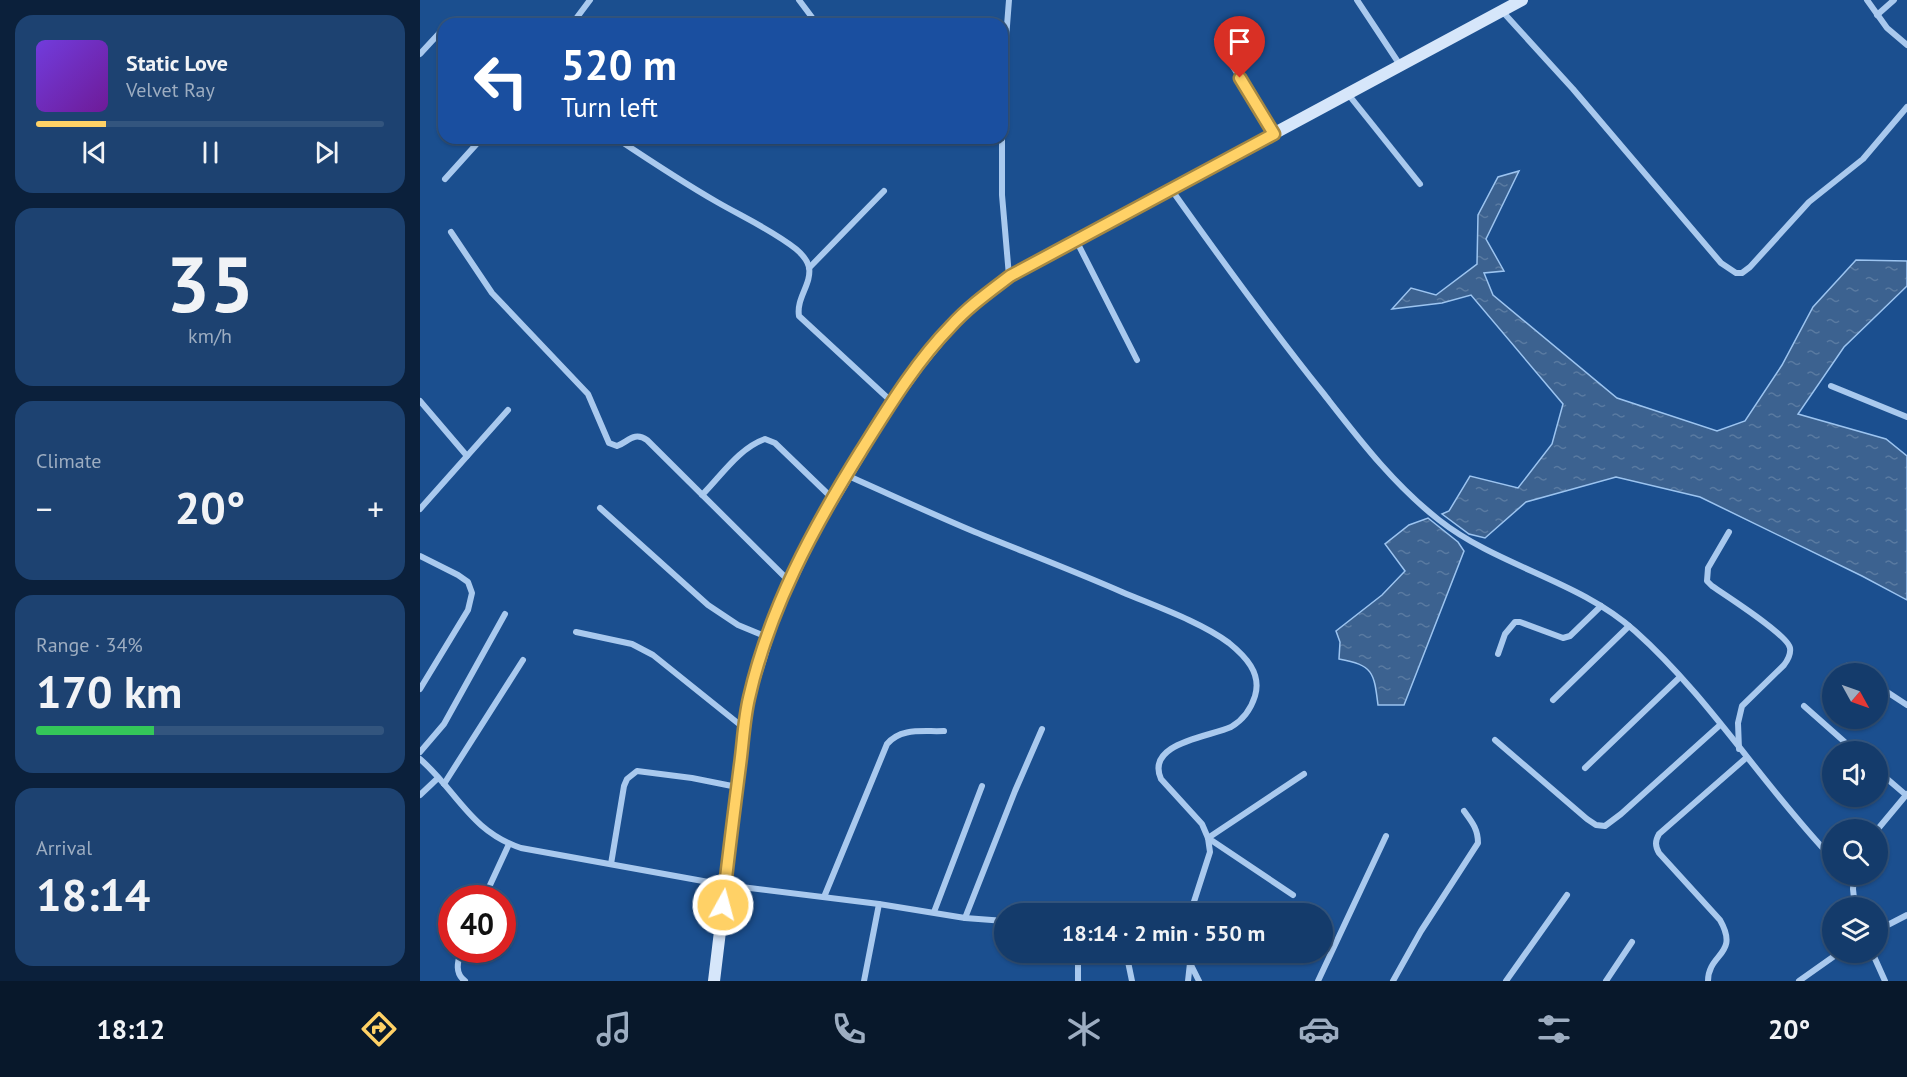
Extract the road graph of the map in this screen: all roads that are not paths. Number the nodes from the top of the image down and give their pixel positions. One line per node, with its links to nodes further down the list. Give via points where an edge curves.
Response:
1 (590, 0): 10 (street)
2 (799, 0): 11 (street)
3 (1009, 0): 12 (street)
4 (1357, 0): 17 (street)
5 (1522, 0): 8 (street)
6 (1867, 0): 9 (street)
7 (1894, 0): 9 (street)
8 (1502, 11): 17 (street); 19 (street, via 1721,263 1736,273 1750,267 1809,202 1863,159)
9 (1877, 15): 15 (street)
10 (576, 18)
11 (812, 18)
12 (1008, 18)
13 (438, 34): 16 (street)
14 (1217, 40): 20 (street)
15 (1907, 45)
16 (420, 54)
17 (1400, 66): 18 (street)
18 (1348, 94): 20 (street); 25 (street)
19 (1907, 107)
20 (1274, 134): 26 (street)
21 (477, 144): 24 (street)
22 (625, 144): 30 (street, via 795,248 805,257)
23 (1002, 144): 31 (street, via 1002,195)
24 (445, 179)
25 (1420, 184)
26 (1171, 189): 29 (street); 47 (street, via 1275,332 1402,487 1438,520 1470,542)
27 (884, 191): 30 (street)
28 (451, 232): 40 (street, via 492,293 588,394 609,443 617,446 641,436)
29 (1076, 240): 31 (street); 32 (street)
30 (809, 268): 35 (street, via 799,316)
31 (1010, 276): 35 (street, via 951,326)
32 (1137, 360)
33 (1831, 386): 37 (street)
34 (420, 401): 38 (street)
35 (892, 402): 39 (street)
36 (508, 410): 38 (street)
37 (1907, 417)
38 (467, 456): 43 (street)
39 (846, 475): 41 (street); 82 (street, via 1187,620 1241,654 1252,665 1257,680 1256,694 1244,717 1231,726 1171,748 1162,755 1159,766 1161,779 1202,824)
40 (702, 495): 41 (street, via 744,450 765,439 775,443); 46 (street)
41 (832, 498): 46 (street)
42 (600, 508): 51 (street, via 708,605 738,625)
43 (420, 509)
44 (1729, 532): 66 (street, via 1708,568 1707,581 1787,640 1790,648 1784,665 1742,706)
45 (420, 556): 55 (street, via 468,582 472,593 468,610)
46 (789, 581): 51 (street)
47 (1601, 606): 49 (street); 52 (street, via 1563,639 1515,622 1505,634)
48 (505, 614): 67 (street, via 444,724)
49 (1629, 626): 54 (street); 57 (street)
50 (576, 632): 61 (street, via 632,644 653,655)
51 (767, 637): 61 (street, via 748,700)
52 (1498, 654)
53 (524, 660): 74 (street)
54 (1680, 677): 60 (street); 70 (street)
55 (420, 689)
56 (1888, 693): 58 (street)
57 (1553, 700)
58 (1907, 705)
59 (1804, 706): 65 (street)
60 (1720, 725): 64 (street, via 1605,826 1587,819); 66 (street)
61 (745, 728): 76 (street)
62 (1042, 729): 95 (street)
63 (944, 731): 90 (street, via 904,732 887,744)
64 (1495, 740)
65 (1844, 741)
66 (1739, 749): 68 (street)
67 (420, 752)
68 (1746, 758): 84 (street); 116 (street, via 1656,840 1659,853 1720,920 1727,933)
69 (420, 759): 72 (street)
70 (1585, 768)
71 (1305, 774): 82 (street)
72 (438, 778): 74 (street); 78 (street)
73 (1888, 779): 77 (street)
74 (444, 784): 83 (street, via 487,832)
75 (982, 786): 93 (street)
76 (737, 787): 85 (street, via 637,771 624,786); 87 (street)
77 (1906, 794): 80 (street)
78 (420, 795)
79 (1464, 811): 113 (street, via 1475,826 1478,843)
80 (1885, 819)
81 (1386, 836): 112 (street)
82 (1209, 838): 88 (street); 91 (street, via 1210,852)
83 (509, 844): 85 (street); 86 (street)
84 (1822, 847)
85 (611, 864): 87 (street)
86 (490, 885)
87 (725, 885): 90 (street); 106 (street)
88 (1293, 895)
89 (1567, 895): 114 (street)
90 (824, 897): 92 (street)
91 (1194, 903)
92 (879, 904): 93 (street); 107 (street)
93 (934, 912): 95 (street)
94 (1907, 915): 97 (street)
95 (965, 918): 96 (street)
96 (994, 920)
97 (1888, 925)
98 (1632, 942): 115 (street)
99 (458, 963): 105 (street, via 460,978)
100 (1078, 963): 108 (street)
101 (1128, 963): 109 (street)
102 (1190, 963): 110 (street); 111 (street)
103 (1824, 963): 117 (street)
104 (1877, 963): 118 (street)
105 (465, 981)
106 (714, 981)
107 (864, 981)
108 (1078, 981)
109 (1132, 981)
110 (1188, 981)
111 (1199, 981)
112 (1318, 981)
113 (1393, 981)
114 (1506, 981)
115 (1606, 981)
116 (1708, 981)
117 (1799, 981)
118 (1885, 981)

